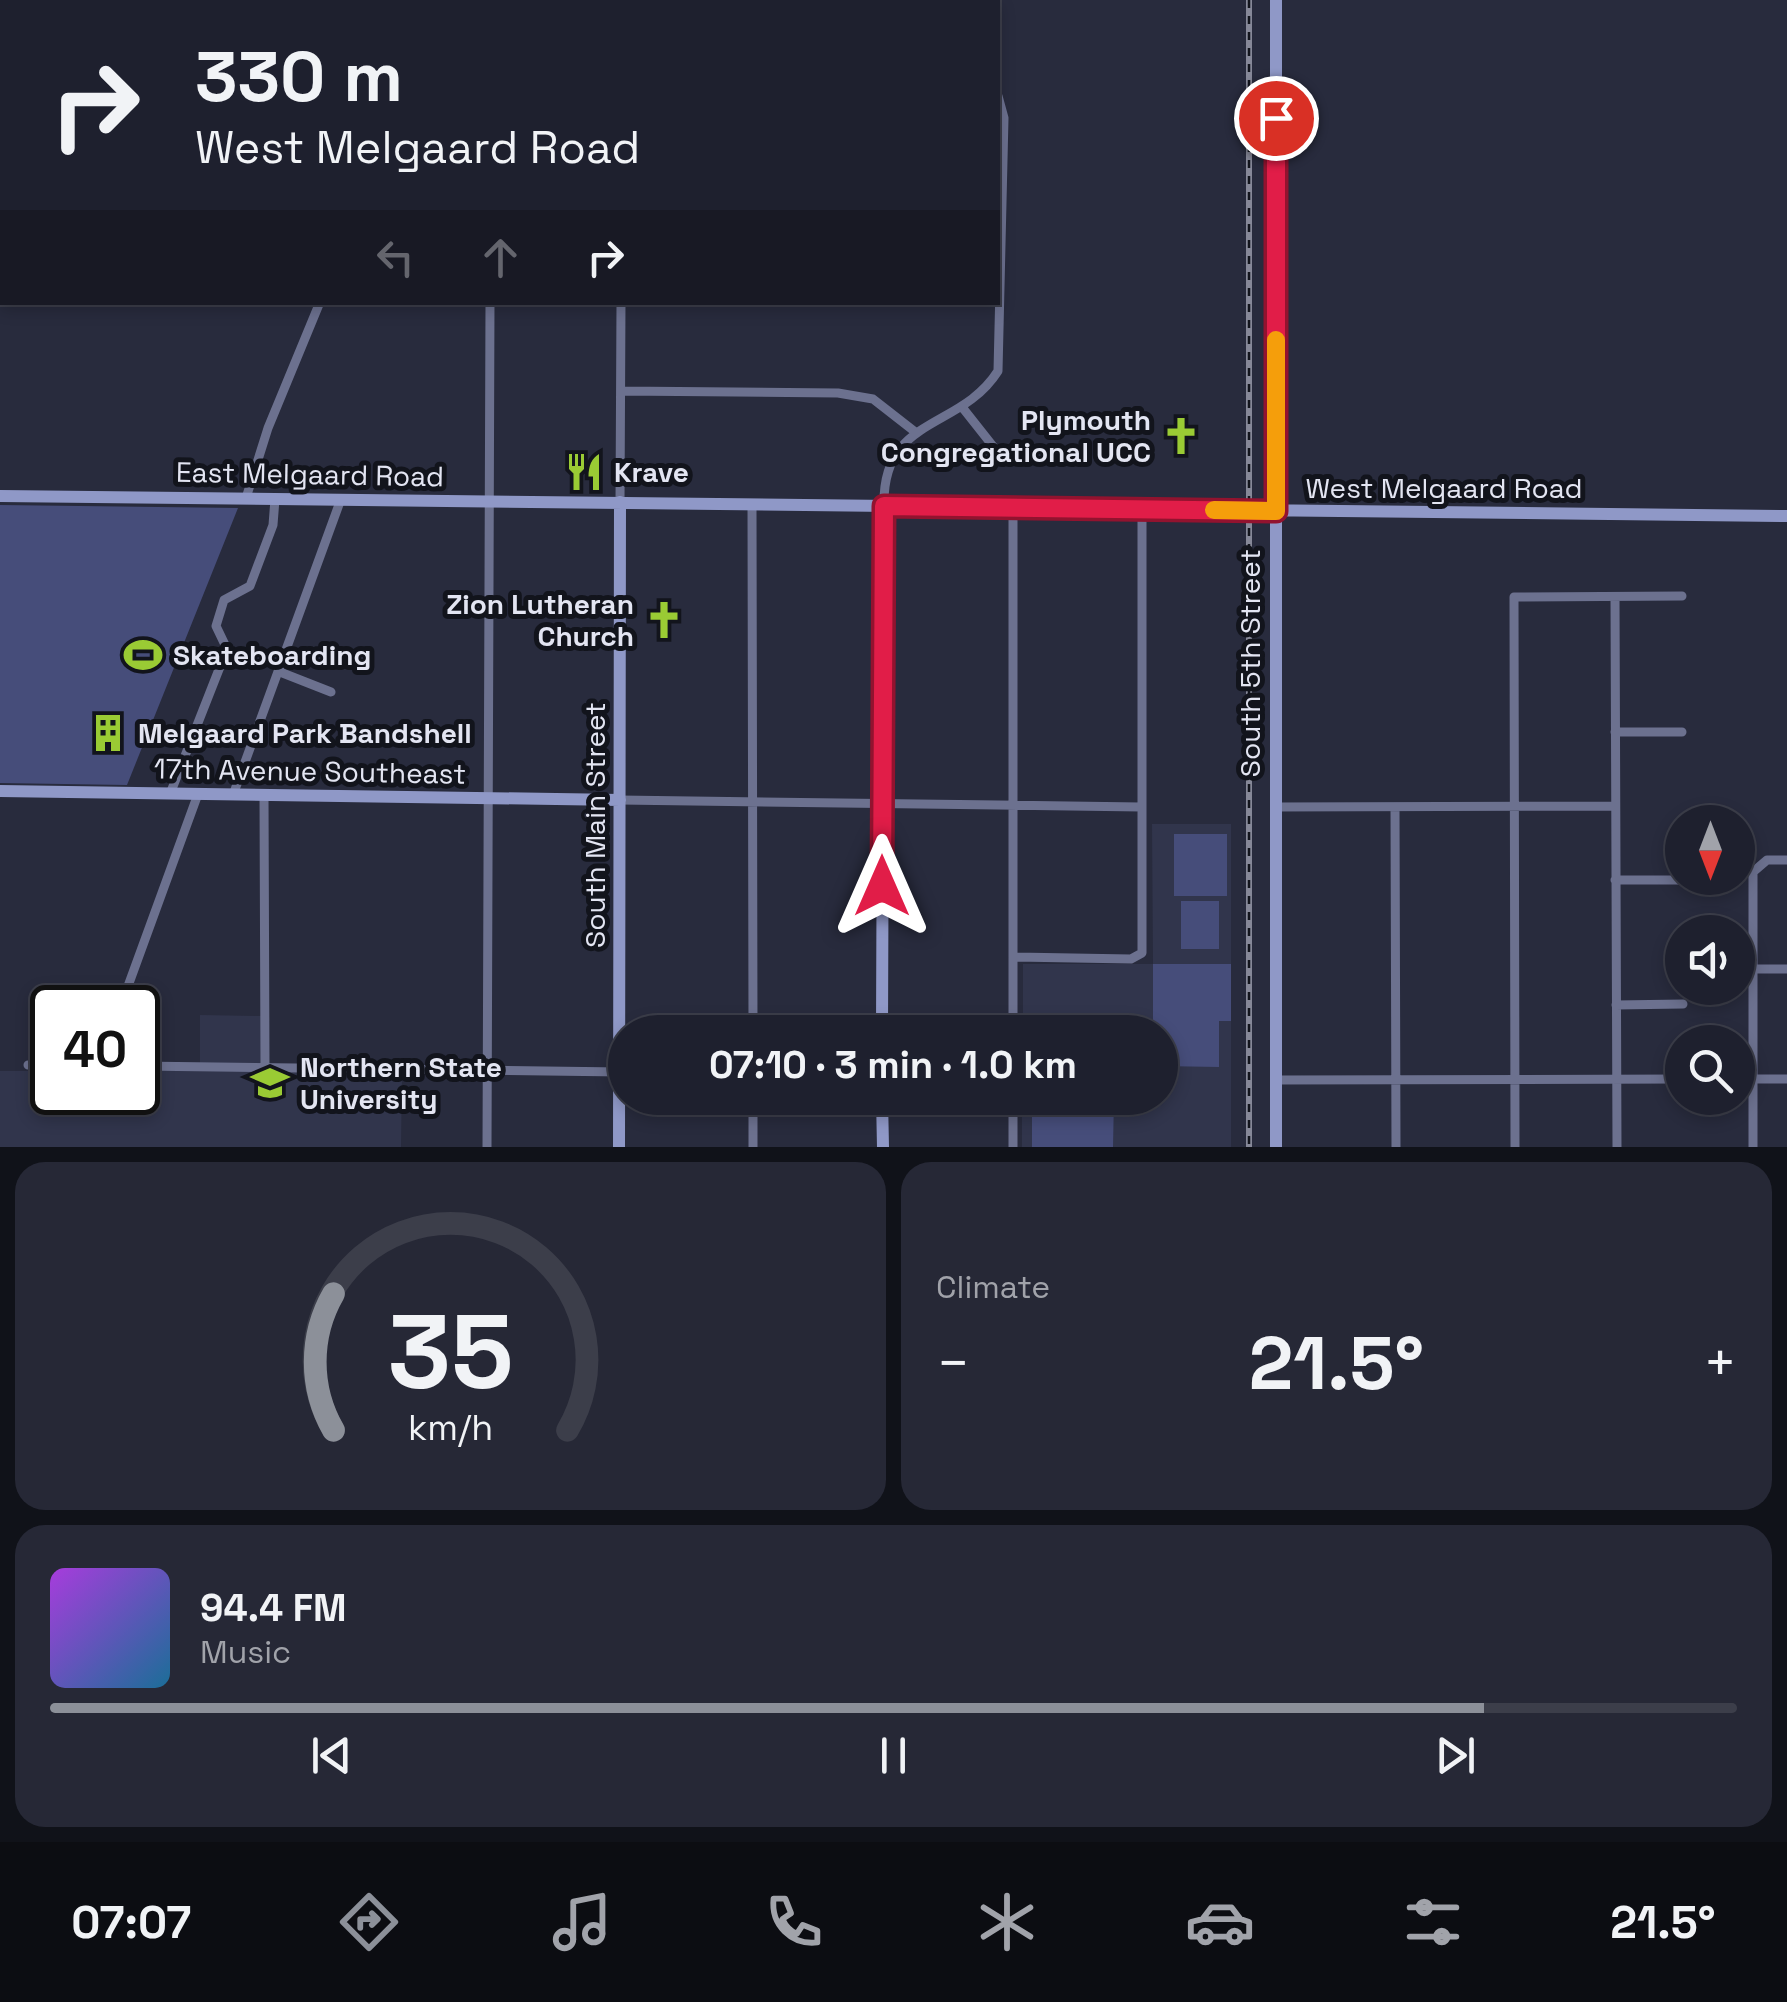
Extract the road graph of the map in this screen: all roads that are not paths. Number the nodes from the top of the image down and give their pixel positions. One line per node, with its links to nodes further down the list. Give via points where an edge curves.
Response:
1 (1276, 0): 22 (main road, South 5th Street)
2 (1000, 103): 3 (street)
3 (1000, 256)
4 (319, 305): 13 (street)
5 (490, 305): 16 (street)
6 (622, 305): 8 (street)
7 (999, 305): 9 (street, via 998,371)
8 (621, 391): 10 (street, via 838,393 873,399); 17 (street)
9 (962, 407): 10 (street); 11 (street)
10 (914, 432): 19 (street, via 885,474)
11 (996, 450)
12 (0, 496): 13 (main road, East Melgaard Road)
13 (246, 498): 14 (main road, East Melgaard Road)
14 (275, 499): 15 (main road, East Melgaard Road); 31 (street, via 250,586 224,600 216,626 227,648)
15 (341, 499): 16 (main road, East Melgaard Road); 26 (street)
16 (487, 501): 17 (main road, East Melgaard Road); 35 (street)
17 (620, 502): 18 (main road, West Melgaard Road); 36 (main road, South Main Street)
18 (752, 504): 19 (main road, West Melgaard Road); 37 (street)
19 (884, 506): 20 (main road, West Melgaard Road); 38 (main road)
20 (1013, 508): 21 (main road, West Melgaard Road); 39 (street)
21 (1142, 510): 22 (main road, West Melgaard Road); 41 (street)
22 (1276, 511): 23 (main road, West Melgaard Road); 42 (main road, South 5th Street)
23 (1787, 516)
24 (1682, 596): 25 (street)
25 (1615, 597): 28 (street); 44 (street, via 1514,597)
26 (280, 672): 27 (street); 33 (street)
27 (331, 692)
28 (1616, 732): 29 (street); 40 (street)
29 (1682, 732)
30 (0, 791): 31 (main road, 17th Avenue Southeast)
31 (170, 794): 32 (main road, 17th Avenue Southeast)
32 (198, 794): 33 (main road, 17th Avenue Southeast); 52 (street)
33 (233, 795): 34 (main road, 17th Avenue Southeast)
34 (264, 795): 35 (main road, 17th Avenue Southeast); 60 (street)
35 (488, 798): 36 (main road, 17th Avenue Southeast); 61 (street)
36 (620, 800): 37 (street); 55 (main road, South Main Street)
37 (753, 802): 38 (street); 56 (street)
38 (881, 804): 39 (street); 57 (main road)
39 (1013, 805): 41 (street); 49 (street)
40 (1616, 806): 44 (street); 46 (street)
41 (1141, 807): 49 (street, via 1140,957)
42 (1275, 807): 43 (street); 68 (main road, South 5th Street)
43 (1395, 807): 44 (street); 69 (street)
44 (1514, 807): 65 (street)
45 (1787, 860): 48 (street, via 1757,864)
46 (1615, 880): 47 (street); 54 (street)
47 (1665, 880)
48 (1752, 915)
49 (1013, 958): 58 (street)
50 (1755, 970): 51 (street)
51 (1787, 970)
52 (128, 985)
53 (1665, 1004): 54 (street)
54 (1616, 1005): 63 (street)
55 (622, 1015)
56 (753, 1015)
57 (882, 1015)
58 (1013, 1015)
59 (160, 1066): 60 (street)
60 (265, 1067): 61 (street)
61 (487, 1070): 62 (street); 75 (street)
62 (608, 1072)
63 (1616, 1078): 64 (street); 65 (street); 83 (street)
64 (1665, 1078)
65 (1515, 1079): 69 (street); 82 (street)
66 (1755, 1079): 67 (street)
67 (1787, 1079)
68 (1276, 1080): 69 (street); 80 (main road, South 5th Street)
69 (1396, 1080): 81 (street)
70 (620, 1115): 76 (main road, South Main Street)
71 (753, 1115): 77 (street)
72 (882, 1115): 78 (main road)
73 (1012, 1115): 79 (street)
74 (1753, 1115): 84 (street)
75 (487, 1147)
76 (619, 1147)
77 (753, 1147)
78 (882, 1147)
79 (1013, 1147)
80 (1276, 1147)
81 (1396, 1147)
82 (1515, 1147)
83 (1617, 1147)
84 (1753, 1147)

